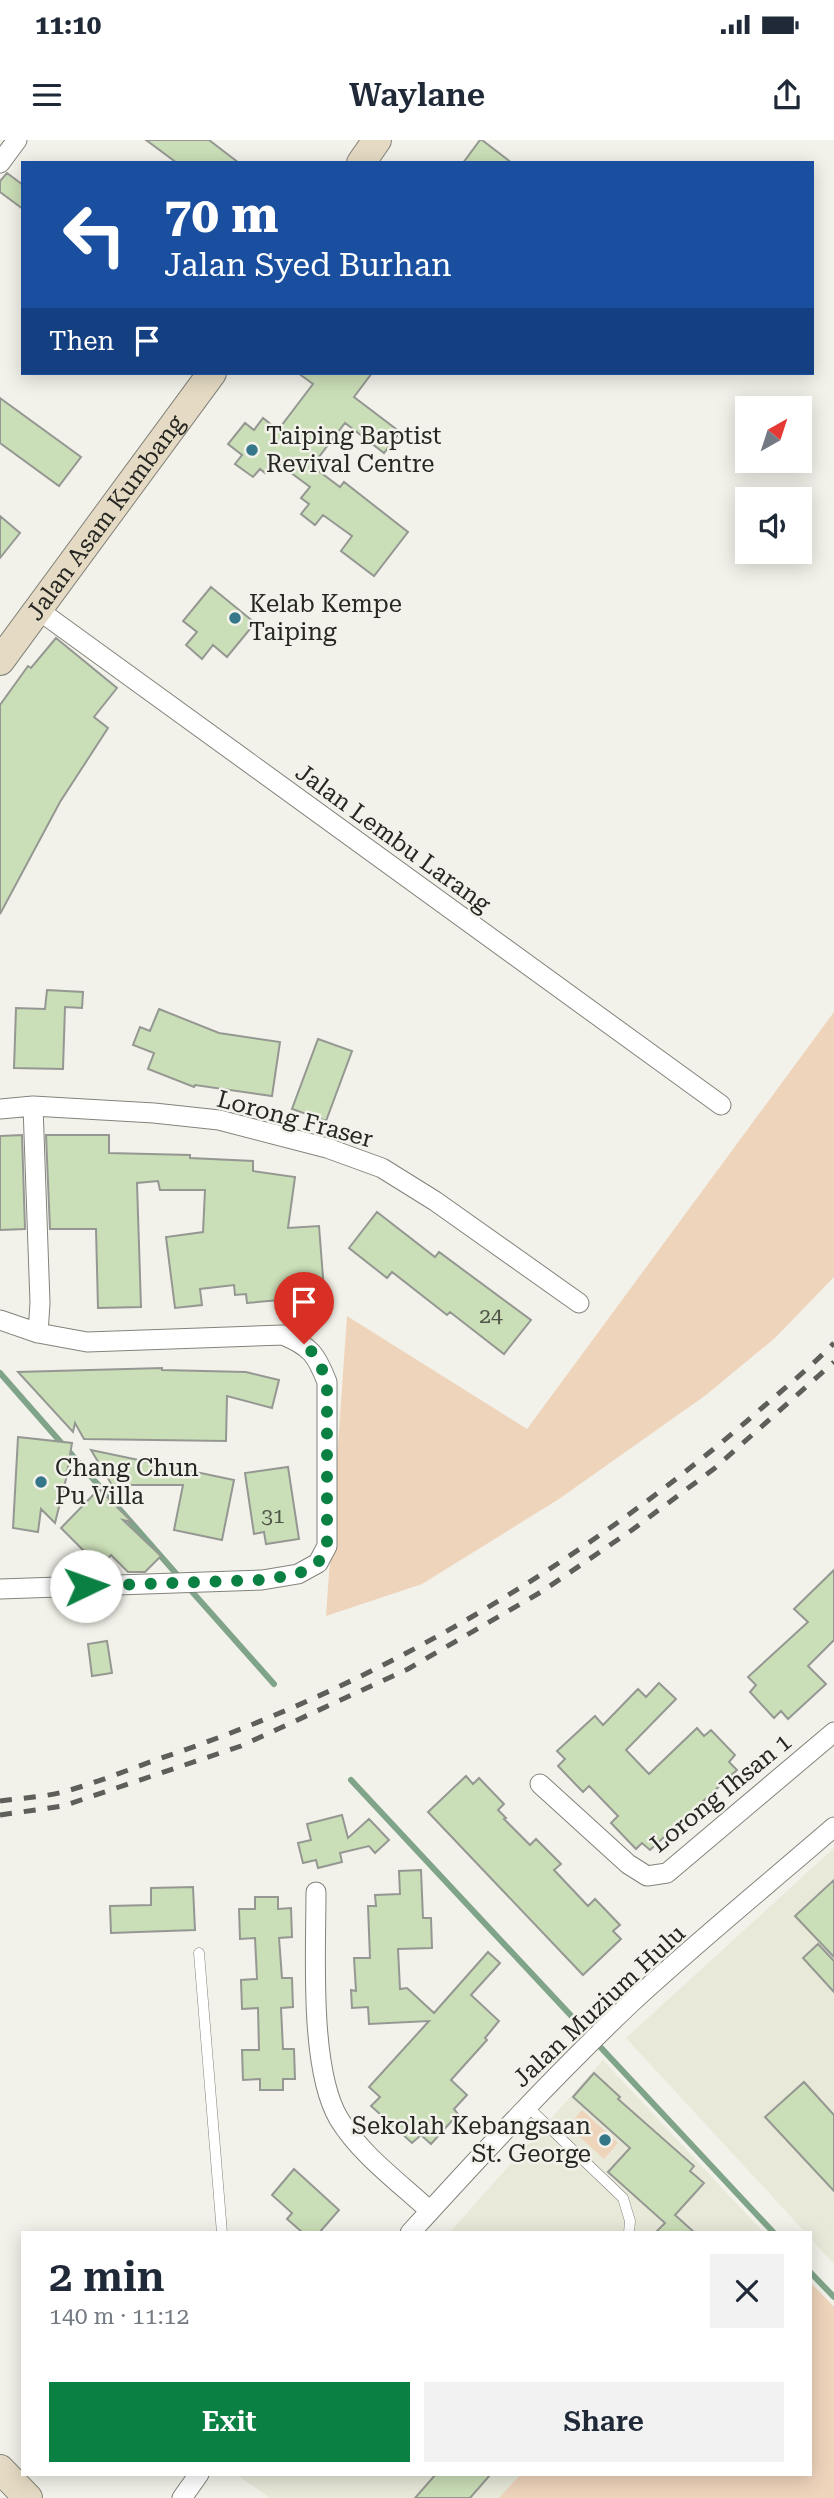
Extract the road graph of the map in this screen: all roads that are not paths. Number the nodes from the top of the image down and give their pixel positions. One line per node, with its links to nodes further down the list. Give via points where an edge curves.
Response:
1 (18, 140): 4 (street)
2 (377, 140): 3 (main road)
3 (362, 161)
4 (0, 163)
5 (211, 375): 6 (main road, Jalan Asam Kumbang)
6 (37, 609): 7 (main road, Jalan Asam Kumbang); 8 (street, Jalan Lembu Larang)
7 (0, 661)
8 (722, 1105)
9 (33, 1106): 10 (street, Lorong Fraser); 11 (street, Lorong Fraser, via 219,1120 338,1152 382,1168 435,1201); 13 (street, via 40,1303)
10 (0, 1109)
11 (579, 1303)
12 (0, 1320): 13 (street)
13 (37, 1333): 14 (street, via 87,1342 283,1335 304,1344 317,1357 327,1382 327,1546 318,1563 298,1574 262,1580)
14 (0, 1590)
15 (834, 1732): 16 (street, Lorong Ihsan 1, via 667,1873 647,1876 628,1864)
16 (540, 1784)
17 (834, 1827): 20 (street, Jalan Muzium Hulu, via 604,2029)
18 (316, 1892): 21 (street, via 316,1989 328,2094 354,2140)
19 (199, 1953): 22 (lane)
20 (527, 2106): 21 (street, Jalan Muzium Hulu); 24 (lane, via 623,2198)
21 (430, 2211): 23 (street, Jalan Muzium Hulu)
22 (222, 2231)
23 (412, 2231)
24 (629, 2231)
25 (0, 2469): 29 (main road)
26 (198, 2476): 30 (street)
27 (0, 2488): 28 (main road)
28 (16, 2498)
29 (28, 2498)
30 (182, 2498)

